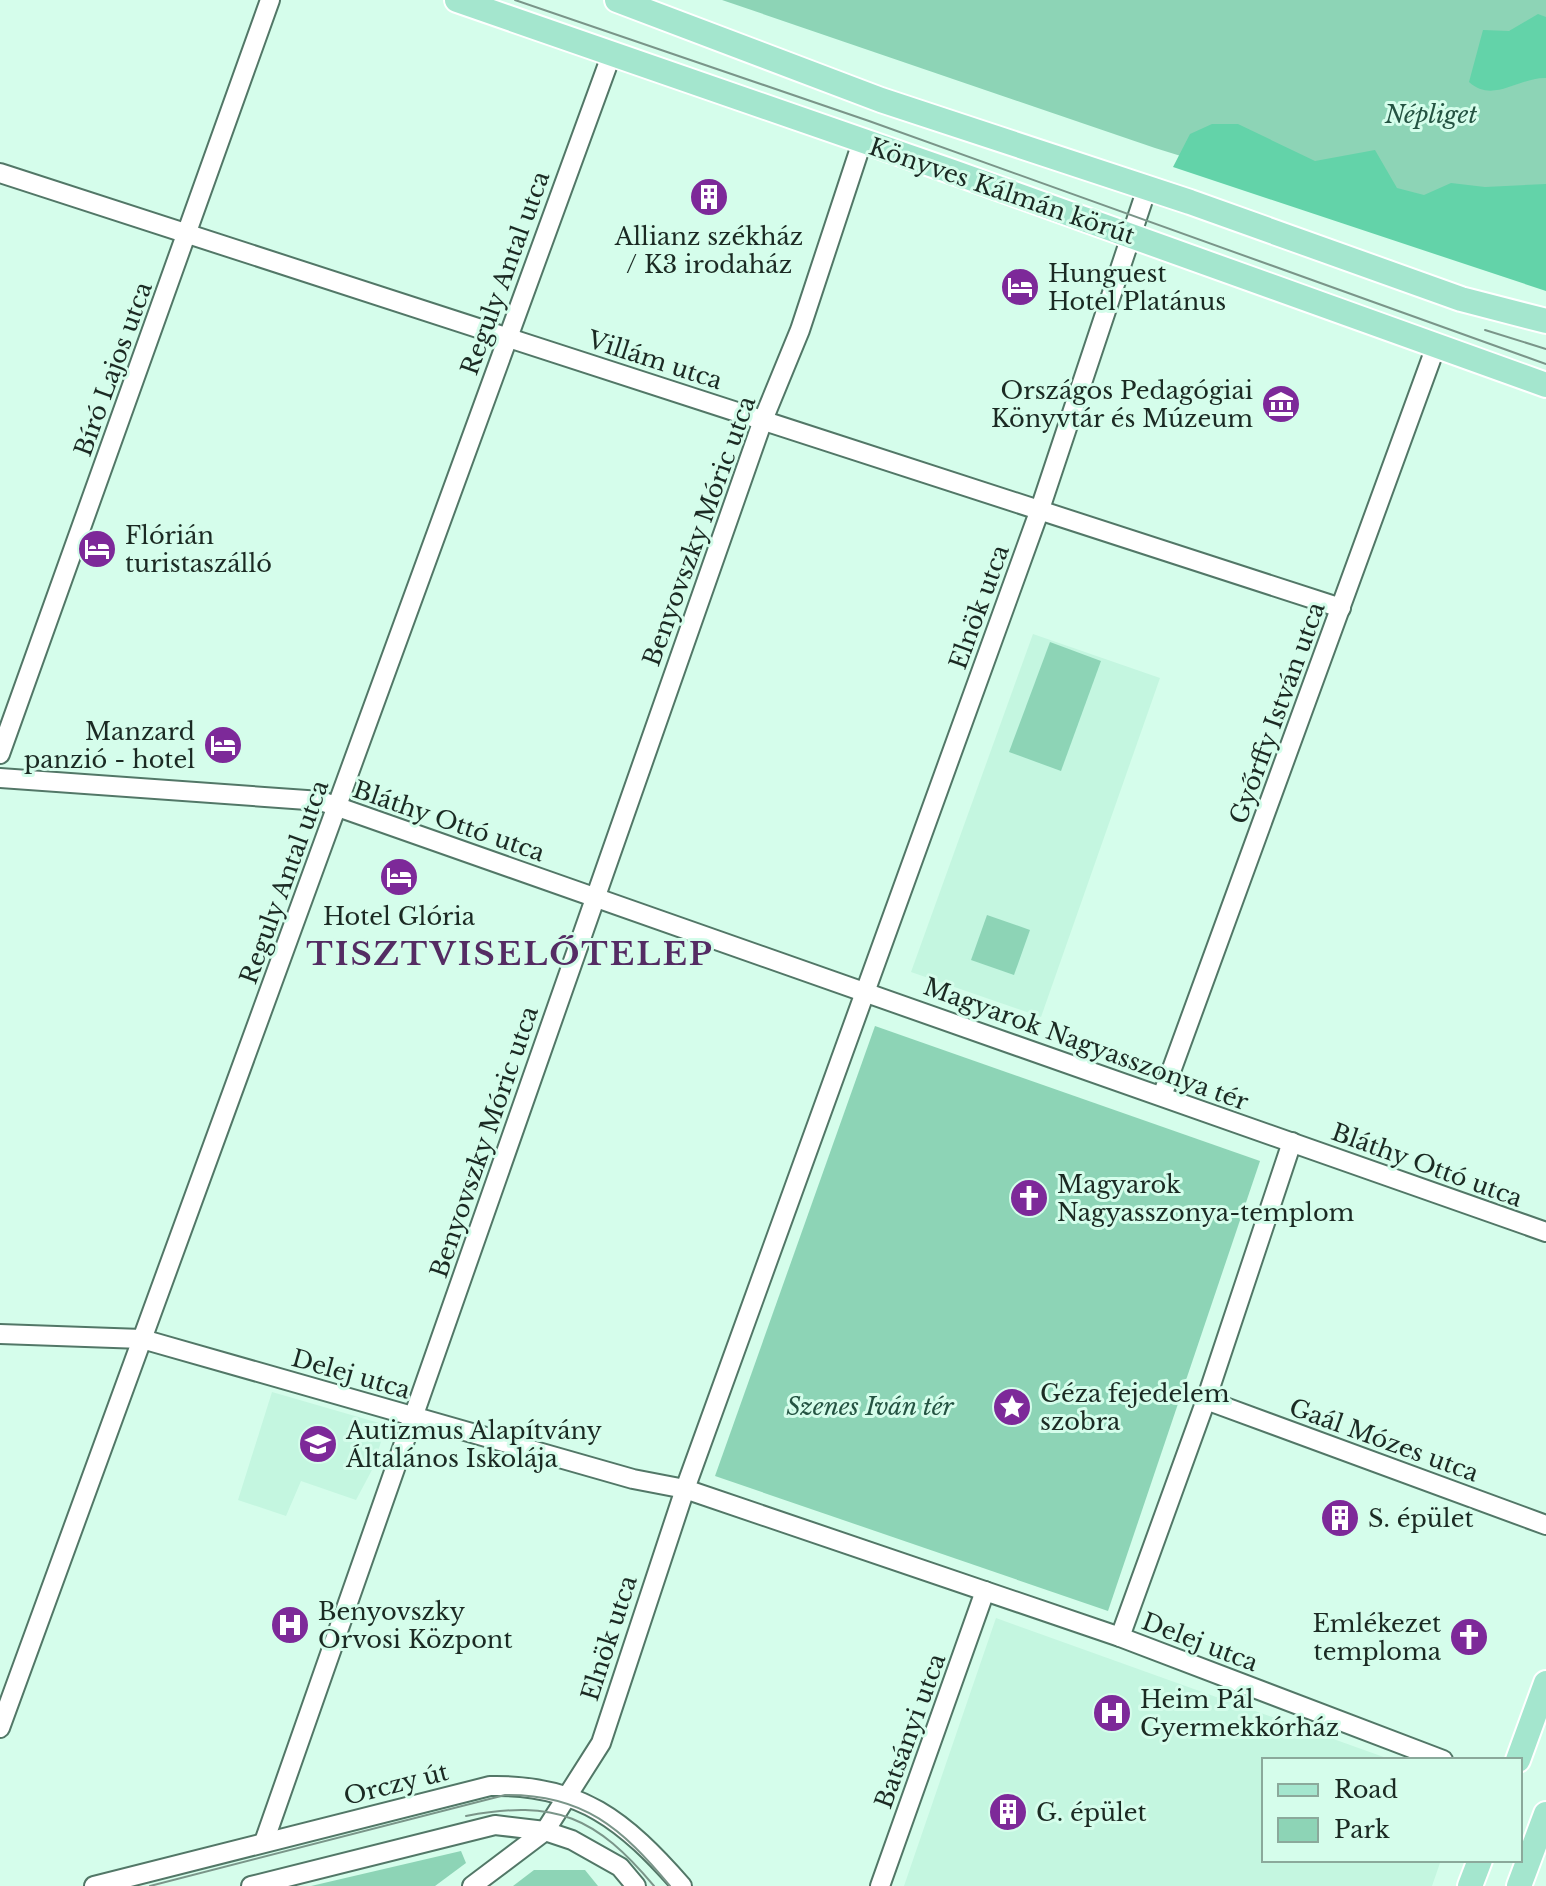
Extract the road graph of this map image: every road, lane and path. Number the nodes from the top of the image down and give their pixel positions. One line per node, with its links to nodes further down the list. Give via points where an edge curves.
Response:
1 (270, 0): 8 (street, Bíró Lajos utca)
2 (457, 0): 4 (main road, Könyves Kálmán körút)
3 (617, 0): 7 (main road, Könyves Kálmán körút, via 881,100)
4 (612, 53): 5 (main road, Könyves Kálmán körút); 11 (street, Reguly Antal utca)
5 (862, 142): 9 (main road, Könyves Kálmán körút); 14 (street, Benyovszky Móric utca, via 800,330)
6 (0, 173): 8 (street, Villám utca)
7 (1147, 188): 9 (street, Elnök utca); 10 (main road, Könyves Kálmán körút, via 1461,299)
8 (187, 233): 11 (street, Villám utca); 17 (street, Bíró Lajos utca)
9 (1133, 237): 12 (main road, Könyves Kálmán körút); 15 (street, Elnök utca)
10 (1546, 321)
11 (507, 338): 14 (street, Villám utca); 19 (street, Reguly Antal utca)
12 (1436, 346): 13 (main road, Könyves Kálmán körút); 16 (street, Győrffy István utca)
13 (1546, 385)
14 (763, 420): 15 (street, Villám utca); 20 (street, Benyovszky Móric utca)
15 (1039, 512): 16 (street, Villám utca); 21 (street, Elnök utca)
16 (1341, 608): 22 (street, Győrffy István utca)
17 (0, 754)
18 (0, 778): 19 (street, Bláthy Ottó utca, via 321,801)
19 (338, 808): 20 (street, Bláthy Ottó utca); 26 (street, Reguly Antal utca)
20 (595, 897): 21 (street, Bláthy Ottó utca); 28 (street, Benyovszky Móric utca)
21 (866, 991): 22 (street, Magyarok Nagyasszonya tér); 29 (street)
22 (1162, 1096): 23 (street, Magyarok Nagyasszonya tér)
23 (1292, 1142): 24 (street, Bláthy Ottó utca); 27 (street)
24 (1546, 1232)
25 (0, 1334): 26 (street, Delej utca)
26 (142, 1339): 28 (street, Delej utca); 34 (street, Reguly Antal utca)
27 (1206, 1400): 30 (street, Gaál Mózes utca); 32 (street)
28 (412, 1417): 29 (street, Delej utca); 40 (street, Benyovszky Móric utca)
29 (685, 1489): 31 (street); 37 (street, Elnök utca, via 601,1743)
30 (1546, 1525)
31 (985, 1591): 32 (street); 47 (street, Batsányi utca)
32 (1120, 1637): 35 (street, Delej utca)
33 (1546, 1683): 36 (main road)
34 (0, 1728)
35 (1438, 1758)
36 (1519, 1758)
37 (568, 1796): 39 (street, Elnök utca); 40 (street, Orczy út, via 531,1786 490,1786); 46 (street, Orczy út, via 612,1818)
38 (1546, 1814): 49 (main road)
39 (545, 1831): 43 (street, via 495,1825); 44 (street, Elnök utca); 45 (street, via 597,1851)
40 (264, 1842): 42 (street, Orczy út)
41 (1479, 1862): 48 (main road)
42 (94, 1886)
43 (251, 1886)
44 (472, 1886)
45 (636, 1886)
46 (682, 1886)
47 (880, 1886)
48 (1470, 1886)
49 (1519, 1886)

